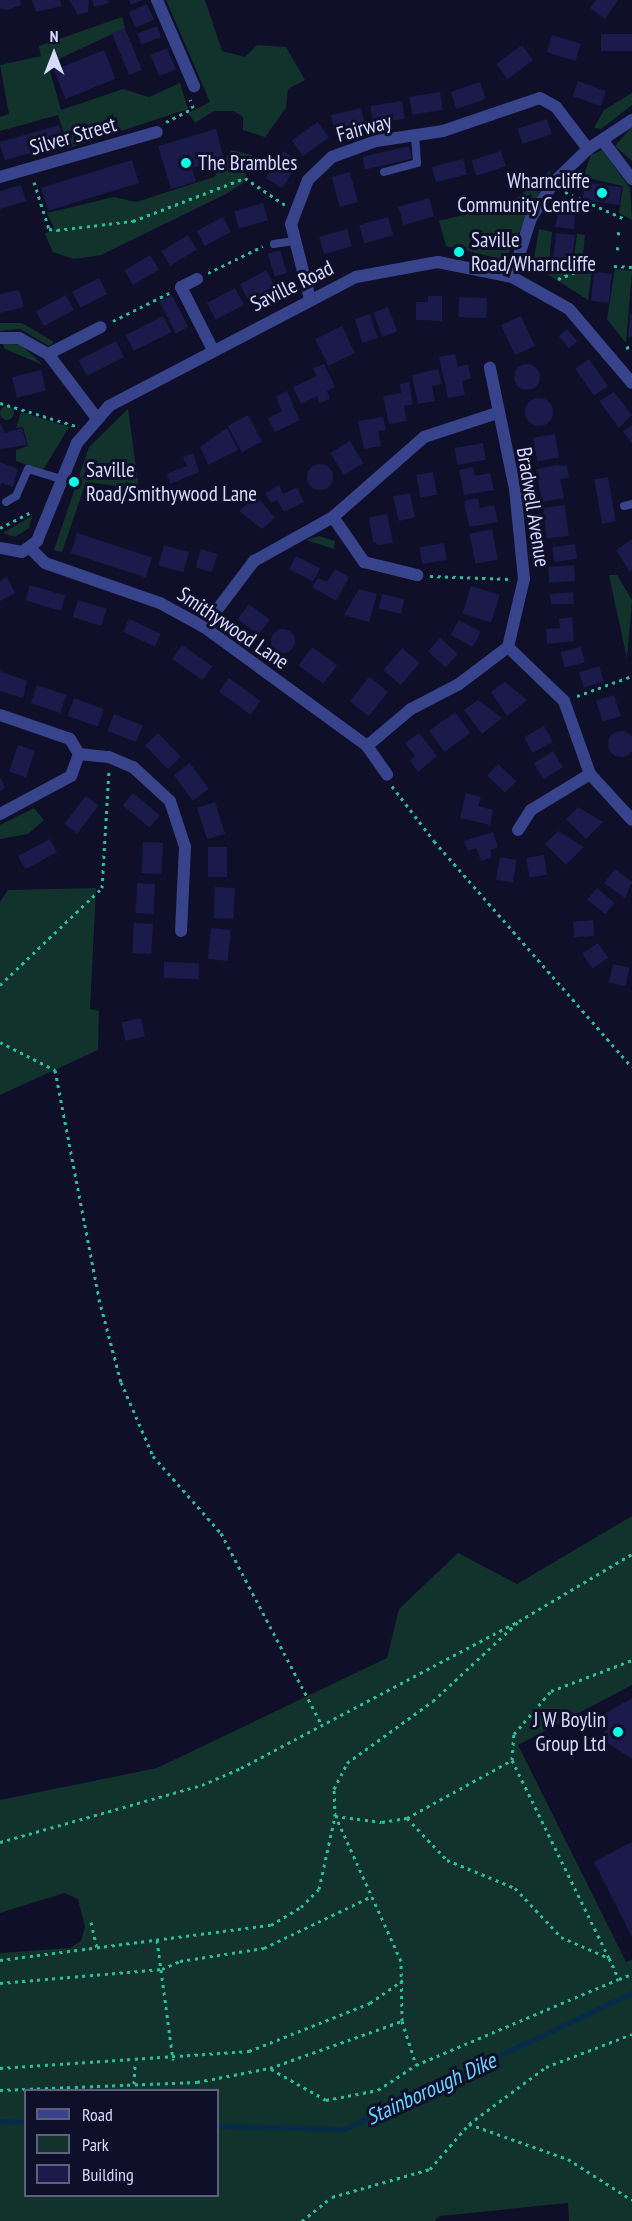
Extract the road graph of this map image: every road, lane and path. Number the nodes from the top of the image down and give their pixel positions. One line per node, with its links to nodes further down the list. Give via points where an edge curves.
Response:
1 (157, 0): 2 (street)
2 (194, 86): 4 (path, via 190,98 194,108 167,118)
3 (632, 120): 6 (street)
4 (157, 132): 8 (street, Silver Street)
5 (416, 136): 7 (street, Fairway, via 462,126 523,100 540,98 556,107); 9 (lane, via 417,164); 13 (street, Fairway, via 332,157 308,180)
6 (603, 141): 7 (street); 11 (street)
7 (588, 148): 24 (street, via 554,182 531,218)
8 (30, 168): 10 (street, Silver Street); 13 (path, via 49,229 133,221 245,178)
9 (384, 172)
10 (0, 177)
11 (632, 179)
12 (565, 192): 14 (path)
13 (294, 208): 17 (street, Fairway)
14 (625, 219)
15 (617, 233): 16 (path)
16 (623, 234)
17 (292, 241): 18 (lane); 28 (street, Fairway)
18 (274, 244): 25 (path, via 256,248)
19 (616, 248): 20 (path)
20 (621, 249)
21 (590, 266): 26 (path)
22 (614, 266): 23 (path)
23 (632, 267)
24 (512, 277): 28 (street, Saville Road, via 438,262 407,264 356,277); 36 (street, Saville Road, via 569,309)
25 (197, 279): 27 (street)
26 (558, 279)
27 (181, 287): 29 (path); 32 (street)
28 (310, 299): 32 (street, Saville Road)
29 (101, 327): 34 (street)
30 (0, 338): 34 (street, via 19,338)
31 (632, 346): 33 (path)
32 (212, 348): 39 (street, Saville Road)
33 (626, 348)
34 (48, 354): 39 (street)
35 (490, 368): 38 (street, Bradwell Avenue)
36 (632, 382)
37 (0, 403): 40 (path)
38 (497, 413): 44 (street, via 424,437); 49 (street, Bradwell Avenue, via 515,489)
39 (96, 417): 40 (street, Saville Road)
40 (84, 431): 41 (street, Saville Road)
41 (61, 479): 42 (street, Saville Road); 43 (lane, via 28,469 16,496)
42 (53, 501): 45 (path); 47 (street, Saville Road)
43 (6, 502)
44 (333, 517): 48 (street, via 364,562 379,570 401,566); 50 (street, via 254,561)
45 (0, 528)
46 (0, 548): 47 (street)
47 (30, 548): 50 (street, Smithywood Lane, via 45,563 160,603)
48 (417, 575): 49 (path)
49 (524, 579): 51 (street, Bradwell Avenue)
50 (204, 627): 55 (street, Smithywood Lane)
51 (508, 647): 53 (street); 55 (street, via 459,684 411,709)
52 (632, 676): 53 (path)
53 (564, 701): 58 (street)
54 (0, 715): 56 (street, via 70,739)
55 (367, 746): 59 (street, Smithywood Lane)
56 (80, 754): 57 (street); 60 (street, via 71,776)
57 (109, 757): 63 (street, via 152,782 181,822 185,847); 64 (path, via 102,888)
58 (590, 774): 61 (street); 62 (street, via 526,807)
59 (387, 775): 66 (path, via 434,841)
60 (0, 814)
61 (632, 820)
62 (518, 830)
63 (181, 931)
64 (0, 985)
65 (0, 1042): 70 (path, via 55,1070 99,1299 121,1382 153,1456 222,1533)
66 (632, 1067)
67 (632, 1554): 68 (path)
68 (519, 1621): 70 (path); 72 (path, via 504,1641 433,1701 347,1763 334,1789)
69 (632, 1660): 71 (path, via 551,1691 514,1734)
70 (322, 1725): 74 (path, via 202,1785)
71 (512, 1760): 73 (path); 79 (path)
72 (335, 1816): 73 (path, via 382,1822); 75 (path); 77 (path, via 319,1889 301,1907 271,1925)
73 (407, 1818): 79 (path, via 447,1860 515,1887 561,1937)
74 (0, 1842)
75 (370, 1897): 81 (path, via 264,1948 180,1961); 83 (path, via 401,1961)
76 (91, 1922): 78 (path)
77 (157, 1940): 78 (path); 81 (path)
78 (97, 1948): 80 (path)
79 (609, 1958): 84 (path)
80 (0, 1960)
81 (162, 1969): 85 (path); 88 (path)
82 (632, 1974): 84 (path)
83 (403, 1980): 86 (path); 88 (path, via 370,2003 249,2051)
84 (620, 1980): 90 (path)
85 (0, 1983)
86 (402, 2022): 90 (path); 92 (path)
87 (632, 2034): 98 (path, via 546,2067)
88 (173, 2060): 89 (path)
89 (135, 2062): 91 (path); 93 (path)
90 (416, 2065): 92 (path, via 378,2090 326,2100)
91 (0, 2068)
92 (270, 2068): 93 (path, via 197,2082)
93 (134, 2084): 94 (path)
94 (126, 2088): 95 (path)
95 (63, 2089)
96 (0, 2090): 97 (path)
97 (24, 2090)
98 (469, 2124): 99 (path, via 568,2159); 100 (path, via 430,2169 332,2197)
99 (631, 2197)
100 (303, 2221)

